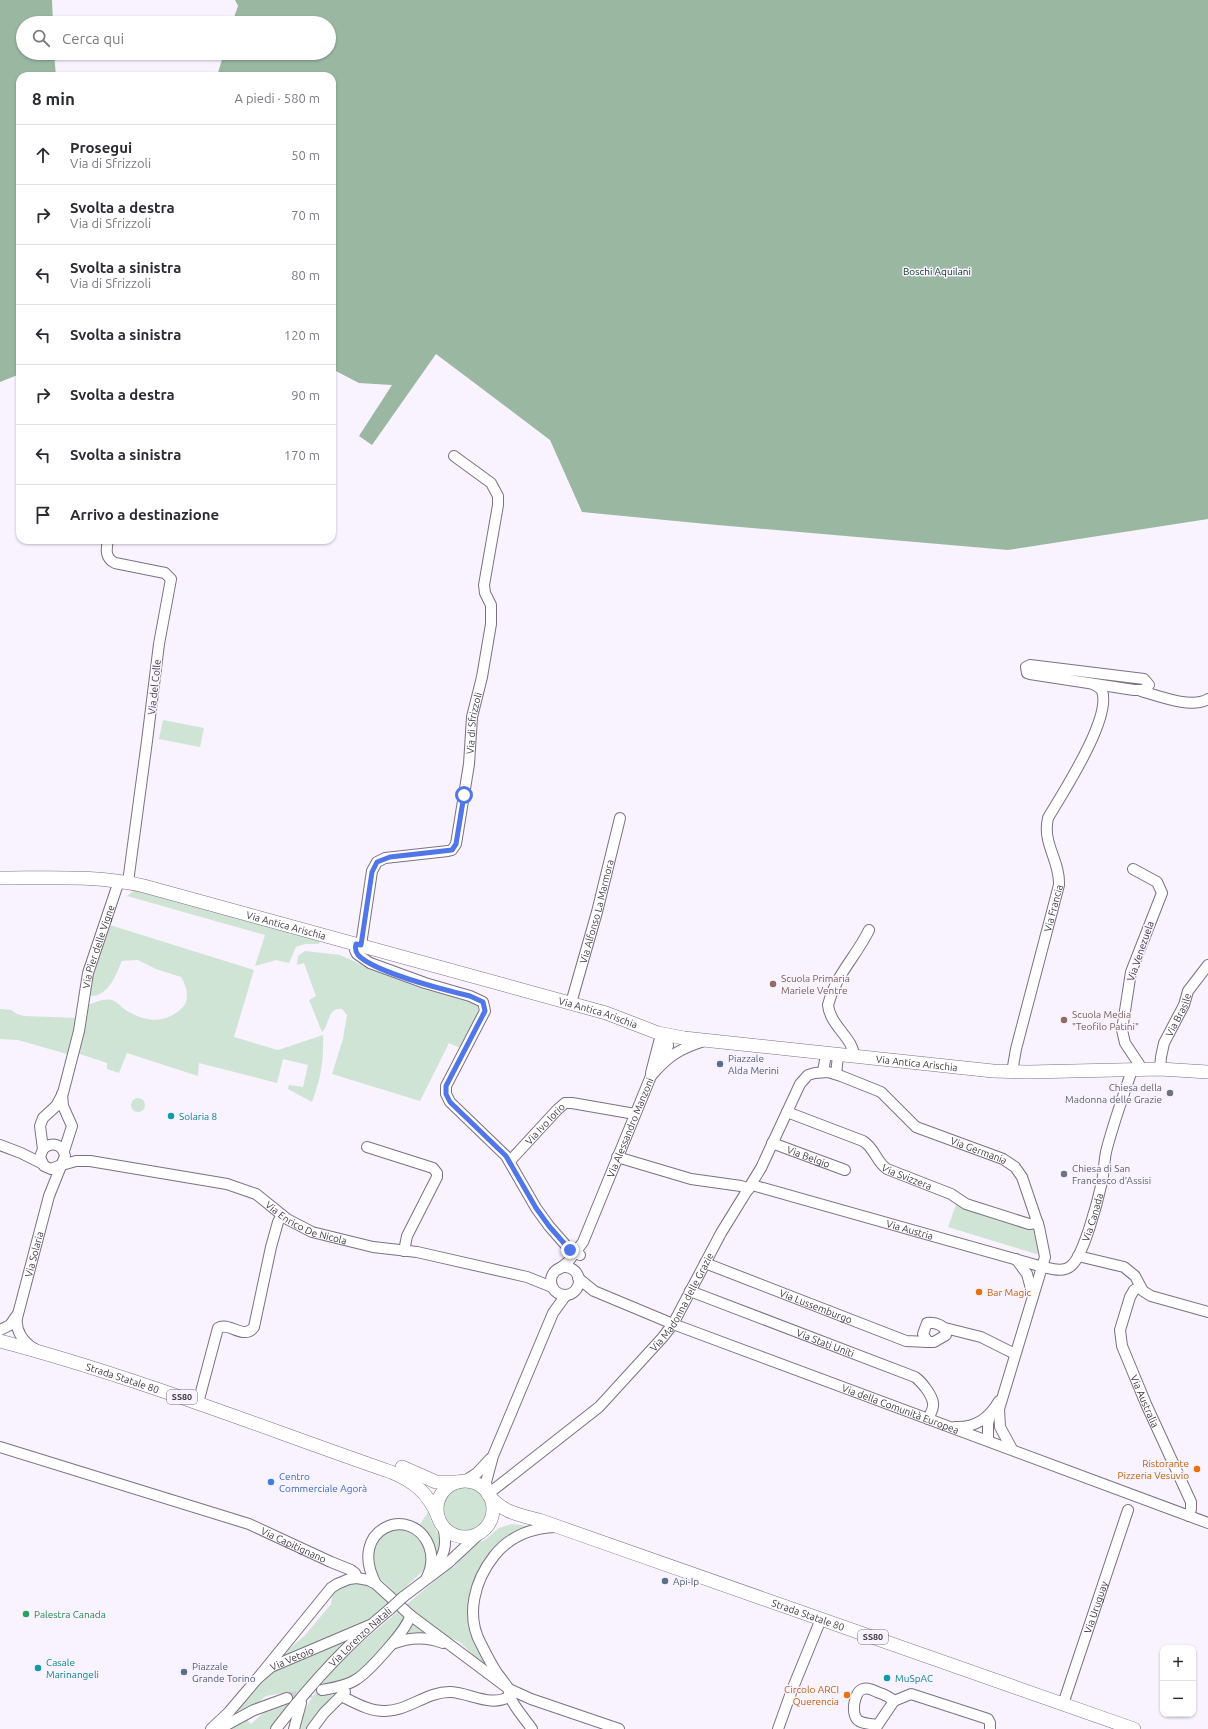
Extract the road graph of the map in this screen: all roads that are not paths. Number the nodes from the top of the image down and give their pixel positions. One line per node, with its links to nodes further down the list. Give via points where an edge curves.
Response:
1 (454, 456): 13 (street, Via di Sfrizzoli, via 491,483 498,496 484,585 491,605 491,624 472,717 469,764 456,844 448,851 390,857 377,862 372,872)
2 (107, 544): 11 (street, Via del Colle, via 106,553 115,563 165,573 170,579 159,644 147,748)
3 (1093, 684): 4 (street, via 1030,674 1027,673 1026,667 1030,665 1144,679); 5 (street); 7 (street, Via Francia, via 1102,692)
4 (1145, 688): 5 (street); 6 (street, via 1163,698 1198,703)
5 (1124, 689): 7 (street, Via Francia, via 1110,694)
6 (1208, 699)
7 (1102, 707): 25 (street, Via Francia, via 1089,745 1046,826 1048,842 1058,869 1059,885)
8 (620, 818): 15 (street, Via Alfonso La Marmora)
9 (1133, 869): 23 (street, Via Venezuela, via 1157,882 1162,893 1131,972 1123,1023 1125,1043 1137,1061)
10 (0, 878): 11 (main road, Via Antica Arischia, via 83,877)
11 (123, 881): 13 (main road, Via Antica Arischia); 28 (street, Via Pier delle Vigne, via 90,965)
12 (870, 930): 20 (street, via 858,952 840,975 828,1005 834,1021 853,1049)
13 (359, 944): 15 (main road, Via Antica Arischia); 41 (street, via 355,950 357,954 370,963 483,1002 485,1011 445,1090 450,1102 499,1147)
14 (1208, 965): 22 (street, Via Brasile, via 1188,991 1184,1006 1164,1043)
15 (571, 1003): 16 (main road, Via Antica Arischia)
16 (641, 1026): 17 (main road, Via Antica Arischia); 21 (street, via 651,1038)
17 (666, 1035): 18 (main road, Via Antica Arischia); 21 (street, via 667,1052)
18 (706, 1040): 19 (main road, Via Antica Arischia); 21 (street, Via Alessandro Manzoni)
19 (832, 1055): 20 (main road, Via Antica Arischia); 24 (street); 27 (street)
20 (854, 1057): 25 (main road, Via Antica Arischia)
21 (658, 1061): 31 (street, Via Alessandro Manzoni)
22 (1160, 1069): 23 (main road, Via Antica Arischia); 26 (main road, Via Antica Arischia)
23 (1136, 1070): 25 (main road, Via Antica Arischia); 51 (street, Via Canada, via 1106,1152 1100,1191)
24 (823, 1072): 27 (street, Via Germania); 30 (street, Via Madonna delle Grazie, via 810,1074 804,1079)
25 (1012, 1072)
26 (1208, 1072)
27 (836, 1074): 48 (street, Via Germania, via 881,1092 916,1127 1010,1162 1022,1177)
28 (63, 1093): 29 (street); 32 (street, via 63,1106)
29 (52, 1111): 32 (street); 37 (street, via 44,1117 40,1126)
30 (787, 1112): 33 (street, Via Madonna delle Grazie); 48 (street, Via Svizzera, via 863,1141 870,1146 887,1169 951,1194 966,1204 1029,1224)
31 (635, 1114): 39 (street, Via Alessandro Manzoni); 41 (street, Via Ivo Iorio, via 565,1104)
32 (69, 1117): 38 (street, via 72,1128)
33 (772, 1143): 44 (street, Via Belgio); 45 (street, Via Madonna delle Grazie)
34 (0, 1145): 36 (street)
35 (367, 1147): 49 (street, via 433,1168 437,1173 407,1236)
36 (14, 1150): 37 (street); 42 (street)
37 (42, 1150): 38 (street, via 52,1144); 42 (street, via 40,1158)
38 (64, 1151): 40 (street, Via Enrico De Nicola); 43 (street, via 65,1158)
39 (617, 1157): 45 (street, Via Austria, via 691,1179); 50 (street, Via Alessandro Manzoni)
40 (90, 1161): 43 (street, Via Enrico De Nicola); 47 (street, Via Enrico De Nicola, via 237,1186 260,1196)
41 (510, 1161): 50 (street, via 549,1226)
42 (44, 1165): 43 (street, via 52,1169); 46 (street, Via Solaria, via 49,1178)
43 (61, 1165): 46 (street, Via Solaria)
44 (845, 1170)
45 (751, 1187): 52 (street, Via Austria); 53 (street, Via Madonna delle Grazie, via 729,1219)
46 (49, 1196): 66 (street, Via Solaria)
47 (282, 1215): 49 (street, Via Enrico De Nicola, via 312,1232 372,1247); 75 (street, via 271,1247 254,1327 246,1332 224,1326 218,1328)
48 (1038, 1223): 54 (street, Via Germania, via 1045,1253)
49 (404, 1251): 57 (street, Via Enrico De Nicola)
50 (578, 1254): 56 (street, Via Alessandro Manzoni); 58 (street, Via Alessandro Manzoni)
51 (1078, 1256): 55 (street, Via Canada); 60 (street, via 1124,1267 1135,1276)
52 (1016, 1259): 54 (street, Via Austria); 64 (street, via 1027,1274)
53 (705, 1263): 62 (street, Via Madonna delle Grazie); 72 (street, Via Lussemburgo, via 906,1341)
54 (1043, 1267): 55 (street, Via Austria, via 1058,1270); 64 (street, Via Germania)
55 (1069, 1268)
56 (557, 1270): 57 (street, Via Enrico De Nicola, via 542,1276); 58 (street, via 569,1268); 59 (street, via 551,1278)
57 (528, 1277): 59 (street, Via Enrico De Nicola)
58 (577, 1277): 61 (street, Via della Comunità Europea); 63 (street, via 578,1285)
59 (552, 1287): 63 (street, via 558,1293); 67 (street)
60 (1140, 1287): 65 (street, via 1152,1296); 89 (street, Via Australia, via 1134,1290 1130,1297 1120,1330 1122,1346 1191,1502)
61 (594, 1291): 63 (street, Via della Comunità Europea); 68 (street, Via della Comunità Europea)
62 (690, 1291): 68 (street, Via Madonna delle Grazie); 77 (street, Via Stati Uniti, via 915,1378 932,1398 932,1410)
63 (569, 1294): 67 (street)
64 (1033, 1298): 74 (street, Via Germania)
65 (1208, 1312)
66 (18, 1313): 69 (street, Via Solaria, via 13,1322); 73 (street, Via Solaria, via 19,1334)
67 (553, 1313): 83 (street)
68 (673, 1324): 77 (street, Via della Comunità Europea); 85 (street, Via Madonna delle Grazie, via 599,1407)
69 (0, 1330)
70 (945, 1333): 72 (street, Via Lussemburgo, via 934,1342); 72 (street, via 927,1323 923,1334); 74 (street, Via Lussemburgo, via 958,1332 982,1337)
71 (0, 1341): 73 (main road, Strada Statale 80 / SS80)
72 (928, 1342)
73 (37, 1351): 75 (main road, Strada Statale 80 / SS80, via 106,1371)
74 (1015, 1354): 76 (street, Via Germania)
75 (198, 1403): 80 (main road, Strada Statale 80 / SS80)
76 (995, 1415): 78 (street, Via Germania, via 977,1424); 79 (street, Via Germania, via 996,1428); 82 (street)
77 (928, 1419): 78 (street, Via della Comunità Europea)
78 (949, 1427): 79 (street, Via della Comunità Europea)
79 (988, 1440): 82 (street, Via della Comunità Europea)
80 (312, 1443): 86 (main road, Strada Statale 80 / SS80, via 371,1456 439,1483); 91 (main road, Strada Statale 80 / SS80, via 409,1480 428,1498)
81 (0, 1447): 95 (street, Via Capitignano, via 249,1524 351,1570)
82 (1012, 1449): 89 (street, Via della Comunità Europea)
83 (492, 1456): 84 (street); 86 (street, via 481,1470)
84 (490, 1467): 85 (street, via 494,1476); 87 (street, via 486,1484)
85 (509, 1479): 87 (street, Via Madonna delle Grazie)
86 (463, 1482): 87 (main road, SS80, via 478,1485); 91 (main road, via 452,1485 442,1493 438,1505)
87 (488, 1494): 90 (main road, Strada Statale 80 / SS80, via 504,1509); 94 (main road, via 493,1511 491,1519)
88 (1128, 1510): 113 (street, Via Uruguay)
89 (1189, 1516): 92 (street, Via della Comunità Europea)
90 (527, 1517): 93 (main road, Strada Statale 80 / SS80); 94 (main road, Strada Statale 80 / SS80, via 508,1519)
91 (441, 1522): 94 (main road, SS80, via 450,1533 459,1536 470,1537); 96 (street, Via Lorenzo Natali, via 446,1543 444,1552)
92 (1208, 1523)
93 (557, 1527): 99 (main road, Strada Statale 80 / SS80); 103 (street, via 530,1531 511,1540 497,1553 482,1574 474,1598 474,1618 479,1642)
94 (482, 1531): 96 (street, Via Lorenzo Natali, via 448,1563)
95 (357, 1578): 97 (street, Via Capitignano); 105 (street, via 342,1581 331,1588)
96 (425, 1579): 97 (street, via 430,1570 431,1556 425,1538 409,1526 395,1524 381,1530 368,1547 370,1570); 100 (street, Via Lorenzo Natali, bridge)
97 (376, 1584): 98 (street, Via Capitignano)
98 (410, 1615): 101 (street, via 410,1620); 102 (street, Via Capitignano)
99 (821, 1619): 113 (main road, Strada Statale 80 / SS80); 122 (street)
100 (370, 1625): 105 (street, Via Vetoio, via 271,1667); 110 (street, Via Lorenzo Natali)
101 (391, 1645): 102 (street, via 402,1640 424,1638); 106 (street)
102 (454, 1648): 104 (street, Via Capitignano)
103 (491, 1662): 104 (street, via 491,1670); 108 (street)
104 (484, 1671): 108 (street, Via Capitignano)
105 (257, 1679): 115 (street, Via Vetoio)
106 (357, 1679): 107 (street); 109 (street)
107 (322, 1690)
108 (509, 1693): 109 (street, via 501,1701 451,1692 437,1694 395,1710 384,1711 365,1707); 120 (street, Via Capitignano); 121 (street)
109 (341, 1696): 119 (street)
110 (303, 1697): 117 (street, Via Lorenzo Natali); 118 (street, Via Lorenzo Natali)
111 (287, 1698): 116 (street, via 254,1710)
112 (894, 1701): 114 (street); 114 (street, via 868,1688 858,1692 853,1707 856,1718); 123 (street, via 914,1695 988,1719)
113 (1063, 1704): 124 (main road, Strada Statale 80 / SS80)
114 (876, 1727)
115 (211, 1729)
116 (219, 1729)
117 (276, 1729)
118 (294, 1729)
119 (312, 1729)
120 (532, 1729)
121 (619, 1729)
122 (778, 1729)
123 (990, 1729)
124 (1134, 1729)

